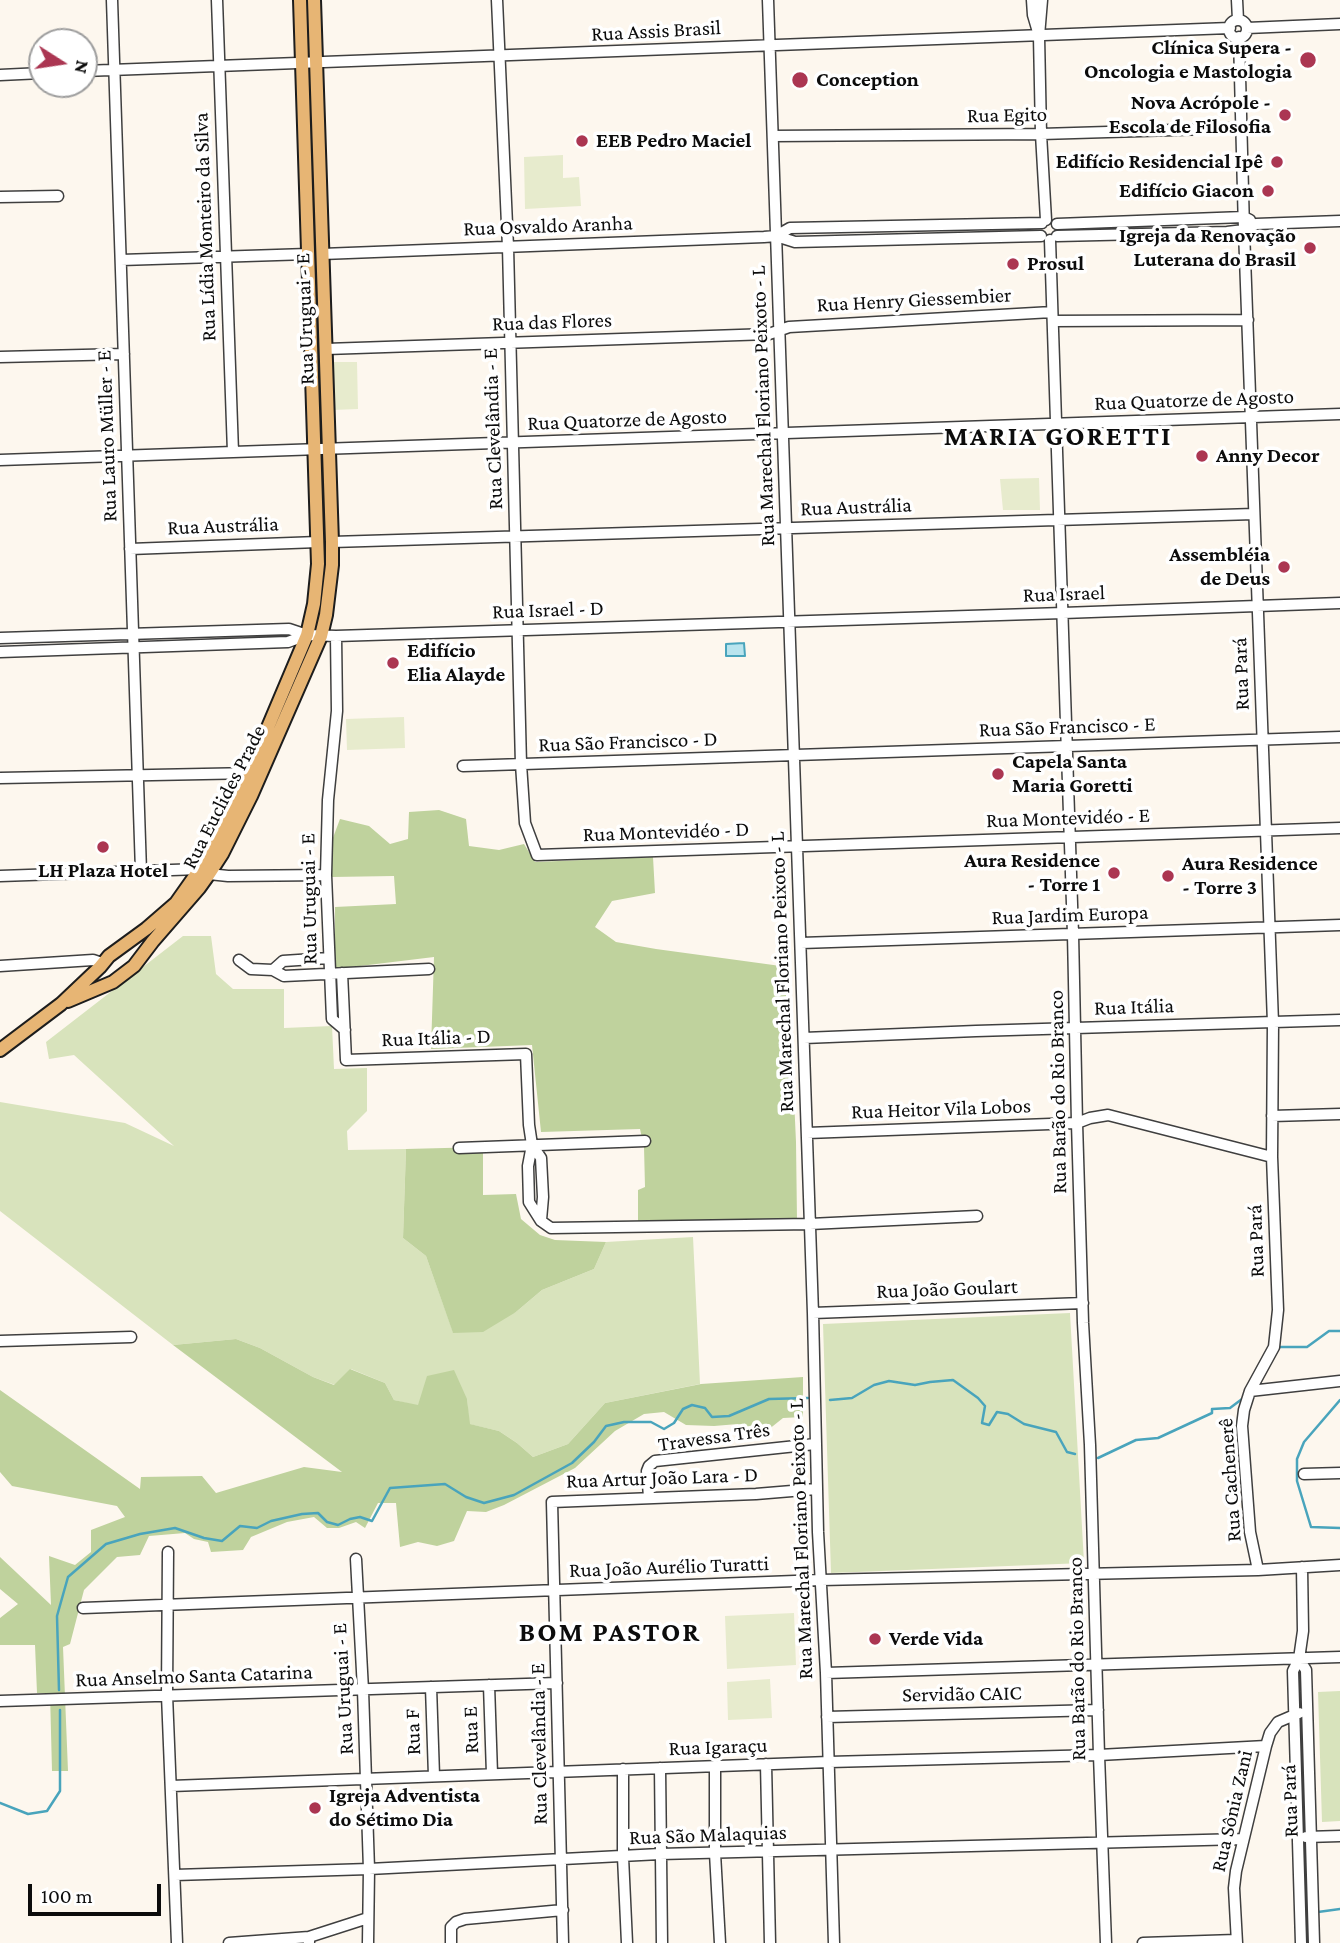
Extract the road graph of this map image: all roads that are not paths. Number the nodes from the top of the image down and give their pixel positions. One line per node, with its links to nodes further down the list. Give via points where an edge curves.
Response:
1 (112, 0): 20 (street, Rua Lauro Müller - E)
2 (217, 0): 19 (street, Rua Lídia Monteiro da Silva)
3 (300, 0): 18 (main road, Rua Uruguai - E)
4 (314, 0): 18 (main road, Rua Uruguai - E)
5 (497, 0): 17 (street, Rua Clevelândia - E)
6 (768, 0): 16 (street, Rua Marechal Floriano Peixoto - L)
7 (1032, 0): 14 (street)
8 (1042, 0): 14 (street)
9 (1237, 0): 10 (street)
10 (1238, 20): 12 (street); 13 (street)
11 (1340, 24): 12 (street)
12 (1247, 28): 15 (street)
13 (1230, 29): 14 (street, Rua Assis Brasil); 15 (street)
14 (1039, 36): 16 (street, Rua Assis Brasil); 25 (street)
15 (1239, 37): 24 (street, Rua Pará)
16 (769, 45): 17 (street, Rua Assis Brasil); 26 (street, Rua Marechal Floriano Peixoto - L)
17 (500, 55): 18 (street, Rua Assis Brasil); 44 (street, Rua Clevelândia - E)
18 (309, 63): 19 (street, Rua Assis Brasil); 45 (main road, Rua Uruguai - E); 46 (main road, Rua Uruguai - E)
19 (219, 66): 20 (street, Rua Assis Brasil); 47 (street, Rua Lídia Monteiro da Silva)
20 (114, 70): 21 (street, Rua Assis Brasil); 48 (street, Rua Lauro Müller - E)
21 (98, 71)
22 (28, 74): 23 (street)
23 (0, 75)
24 (1241, 128): 25 (street, Rua Egito); 29 (street, Rua Pará)
25 (1041, 134): 26 (street, Rua Egito); 33 (street)
26 (773, 136): 41 (street, Rua Marechal Floriano Peixoto - L)
27 (58, 196): 28 (street)
28 (0, 197)
29 (1244, 217): 30 (street, Rua Osvaldo Aranha); 35 (street); 37 (street, Rua Pará)
30 (1196, 219): 31 (street, Rua Osvaldo Aranha); 38 (street)
31 (1151, 220): 34 (street, Rua Osvaldo Aranha); 39 (street)
32 (1340, 221): 35 (street)
33 (1048, 222): 34 (street, Rua Osvaldo Aranha); 36 (street, Rua Osvaldo Aranha); 42 (street, via 1039,227); 42 (street, via 1059,228)
34 (1100, 222): 40 (street)
35 (1256, 224): 37 (street)
36 (904, 225): 41 (street, Rua Osvaldo Aranha, via 790,228); 43 (street)
37 (1244, 230): 38 (street, Rua Osvaldo Aranha); 50 (street, Rua Pará)
38 (1197, 232): 39 (street, Rua Osvaldo Aranha)
39 (1151, 233): 40 (street, Rua Osvaldo Aranha)
40 (1100, 235): 42 (street, Rua Osvaldo Aranha)
41 (776, 236): 43 (street, Rua Osvaldo Aranha, via 795,242); 44 (street, Rua Osvaldo Aranha); 51 (street, Rua Marechal Floriano Peixoto - L)
42 (1049, 237): 43 (street, Rua Osvaldo Aranha); 49 (street, Rua Barão do Rio Branco)
43 (904, 240)
44 (508, 247): 46 (street, Rua Osvaldo Aranha); 52 (street, Rua Clevelândia - E)
45 (308, 254): 47 (street); 61 (main road, Rua Uruguai - E)
46 (322, 254): 53 (main road, Rua Uruguai - E)
47 (226, 257): 48 (street); 63 (street, Rua Lídia Monteiro da Silva)
48 (121, 260): 54 (street, Rua Lauro Müller - E)
49 (1053, 317): 50 (street, Rua Henry Giessembier); 51 (street, Rua Henry Giessembier); 58 (street, Rua Barão do Rio Branco)
50 (1248, 320): 57 (street, Rua Pará)
51 (779, 330): 52 (street, Rua das Flores, via 769,334); 59 (street, Rua Marechal Floriano Peixoto - L)
52 (510, 343): 53 (street, Rua das Flores); 60 (street, Rua Clevelândia - E)
53 (326, 349): 62 (main road, Rua Uruguai - E)
54 (124, 354): 55 (street); 64 (street, Rua Lauro Müller - E)
55 (0, 357)
56 (1340, 414): 57 (street, Rua Quatorze de Agosto)
57 (1251, 418): 58 (street, Rua Quatorze de Agosto); 66 (street, Rua Pará)
58 (1056, 425): 59 (street, Rua Quatorze de Agosto); 67 (street, Rua Barão do Rio Branco)
59 (783, 434): 60 (street, Rua Quatorze de Agosto); 68 (street, Rua Marechal Floriano Peixoto - L)
60 (513, 443): 62 (street, Rua Quatorze de Agosto); 69 (street, Rua Clevelândia - E)
61 (315, 449): 62 (street, Rua Quatorze de Agosto); 63 (street, Rua Quatorze de Agosto); 70 (main road, Rua Uruguai - E)
62 (329, 449): 71 (main road, Rua Uruguai - E)
63 (233, 452): 64 (street, Rua Quatorze de Agosto)
64 (127, 455): 65 (street, Rua Quatorze de Agosto); 72 (street, Rua Lauro Müller - E)
65 (0, 460)
66 (1254, 514): 67 (street, Rua Austrália); 74 (street, Rua Pará)
67 (1059, 520): 68 (street, Rua Austrália); 75 (street, Rua Barão do Rio Branco)
68 (786, 528): 69 (street, Rua Austrália); 76 (street, Rua Marechal Floriano Peixoto - L)
69 (516, 537): 71 (street, Rua Austrália); 77 (street, Rua Clevelândia - E)
70 (317, 542): 72 (street, Rua Austrália); 79 (main road, Rua Uruguai - E, via 314,604)
71 (332, 542): 80 (main road, Rua Uruguai - E)
72 (130, 549): 78 (street, Rua Lauro Müller - E)
73 (1340, 603): 74 (street, Rua Israel)
74 (1258, 606): 75 (street, Rua Israel); 86 (street, Rua Pará)
75 (1063, 613): 76 (street, Rua Israel); 87 (street, Rua Barão do Rio Branco)
76 (789, 621): 77 (street, Rua Israel - D); 88 (street, Rua Marechal Floriano Peixoto - L)
77 (519, 630): 81 (street, Rua Israel - D); 89 (street, Rua Clevelândia - E)
78 (133, 634): 79 (street, Rua Israel - D, via 289,629); 82 (street, Rua Israel - D); 83 (street, Rua Lauro Müller - E)
79 (307, 635): 80 (street, Rua Israel - D); 83 (street, Rua Israel - D, via 288,642); 91 (main road, Rua Euclides Prade)
80 (321, 636): 81 (street, Rua Israel - D); 91 (main road, Rua Euclides Prade)
81 (336, 636): 101 (street, Rua Uruguai - E, via 337,711)
82 (0, 638)
83 (134, 648): 84 (street, Rua Israel - D); 92 (street, Rua Lauro Müller - E)
84 (0, 652)
85 (1340, 737): 86 (street, Rua São Francisco - E)
86 (1262, 740): 87 (street, Rua São Francisco - E); 95 (street, Rua Pará)
87 (1068, 747): 88 (street, Rua São Francisco - E); 96 (street, Rua Barão do Rio Branco)
88 (795, 756): 89 (street, Rua São Francisco - D); 97 (street, Rua Marechal Floriano Peixoto - L)
89 (521, 764): 90 (street, Rua São Francisco - D); 98 (street, Rua Clevelândia - E, via 525,823)
90 (463, 766)
91 (255, 773): 92 (street); 100 (main road, Rua Euclides Prade)
92 (138, 775): 93 (street); 99 (street, Rua Lauro Müller - E)
93 (0, 778)
94 (1340, 828): 95 (street, Rua Montevidéo - E)
95 (1266, 831): 96 (street, Rua Montevidéo - E); 104 (street, Rua Pará)
96 (1070, 838): 97 (street, Rua Montevidéo - E); 105 (street, Rua Barão do Rio Branco)
97 (797, 847): 98 (street, Rua Montevidéo - D); 106 (street, Rua Marechal Floriano Peixoto - L)
98 (537, 855)
99 (141, 871): 100 (street); 102 (street)
100 (205, 871): 101 (street, via 228,876); 107 (main road, Rua Euclides Prade, via 176,903); 109 (main road, Rua Euclides Prade, via 185,905)
101 (326, 874): 108 (street, Rua Uruguai - E)
102 (0, 876)
103 (1340, 925): 104 (street, Rua Jardim Europa)
104 (1269, 927): 105 (street, Rua Jardim Europa); 122 (street, Rua Pará)
105 (1073, 934): 106 (street, Rua Jardim Europa); 123 (street, Rua Barão do Rio Branco)
106 (801, 943): 125 (street, Rua Marechal Floriano Peixoto - L)
107 (125, 944): 109 (main road, via 139,948); 112 (main road, Rua Euclides Prade)
108 (329, 958): 111 (street); 117 (street, Rua Uruguai - E)
109 (138, 960): 119 (main road, Rua Euclides Prade)
110 (239, 960): 115 (street, via 251,969)
111 (283, 961): 115 (street); 118 (street)
112 (101, 965): 113 (street, via 93,960); 119 (main road, via 97,975); 120 (main road, Rua Euclides Prade)
113 (0, 966)
114 (429, 969): 116 (street)
115 (273, 970): 118 (street)
116 (342, 973): 117 (street); 124 (street, Rua Uruguai - E)
117 (330, 974): 118 (street); 124 (street, Rua Uruguai - E, via 332,1019)
118 (284, 976)
119 (109, 984): 120 (main road, Rua Euclides Prade)
120 (61, 1004): 126 (main road, Rua Euclides Prade)
121 (1340, 1020): 122 (street, Rua Itália)
122 (1273, 1023): 123 (street, Rua Itália); 129 (street, Rua Pará)
123 (1075, 1028): 125 (street, Rua Itália); 130 (street, Rua Barão do Rio Branco)
124 (345, 1030): 127 (street, Rua Uruguai - E)
125 (804, 1038): 131 (street, Rua Marechal Floriano Peixoto - L)
126 (0, 1049)
127 (346, 1060): 133 (street, Rua Itália - D, via 526,1054)
128 (1340, 1114): 129 (street)
129 (1272, 1116): 135 (street, Rua Pará)
130 (1077, 1123): 131 (street, Rua Heitor Vila Lobos); 135 (street, Rua Heitor Vila Lobos, via 1108,1115); 138 (street, Rua Barão do Rio Branco)
131 (807, 1133): 137 (street, Rua Marechal Floriano Peixoto - L)
132 (645, 1141): 133 (street)
133 (532, 1146): 134 (street); 137 (street, via 529,1202 551,1228)
134 (459, 1148)
135 (1272, 1157): 139 (street, Rua Pará)
136 (977, 1216): 137 (street)
137 (810, 1223): 140 (street, Rua Marechal Floriano Peixoto - L)
138 (1083, 1303): 140 (street, Rua João Goulart); 156 (street, Rua Barão do Rio Branco)
139 (1278, 1310): 144 (street, Rua Cachenerê, via 1274,1347)
140 (813, 1313): 145 (street, Rua Marechal Floriano Peixoto - L)
141 (131, 1337): 142 (street)
142 (0, 1341)
143 (1340, 1381): 144 (street)
144 (1250, 1391): 155 (street, Rua Cachenerê, via 1242,1426 1250,1532)
145 (815, 1444): 148 (street, Rua Marechal Floriano Peixoto - L); 149 (street, Travessa Três, via 655,1461 647,1471)
146 (1340, 1473): 147 (street)
147 (1304, 1474)
148 (816, 1489): 149 (street, Rua Artur João Lara - D); 157 (street, Rua Marechal Floriano Peixoto - L)
149 (649, 1497): 150 (street, Rua Artur João Lara - D)
150 (552, 1502): 158 (street, Rua Clevelândia - E)
151 (168, 1552): 160 (street)
152 (356, 1559): 159 (street, Rua Uruguai - E)
153 (1340, 1565): 154 (street, Rua João Aurélio Turatti)
154 (1301, 1567): 155 (street, Rua João Aurélio Turatti); 163 (street, Rua Pará)
155 (1258, 1570): 156 (street, Rua João Aurélio Turatti)
156 (1094, 1574): 157 (street, Rua João Aurélio Turatti); 164 (street, Rua Barão do Rio Branco)
157 (821, 1580): 158 (street, Rua João Aurélio Turatti); 165 (street, Rua Marechal Floriano Peixoto - L)
158 (554, 1590): 159 (street, Rua João Aurélio Turatti); 166 (street, Rua Clevelândia - E)
159 (358, 1598): 160 (street, Rua João Aurélio Turatti); 169 (street, Rua Uruguai - E)
160 (167, 1605): 161 (street, Rua João Aurélio Turatti); 170 (street)
161 (83, 1608)
162 (1340, 1657): 163 (street)
163 (1299, 1659): 164 (street); 173 (street, Rua Pará, via 1306,1670); 174 (street, Rua Pará, via 1293,1671)
164 (1097, 1665): 165 (street); 172 (street, Rua Barão do Rio Branco)
165 (826, 1673): 175 (street, Rua Marechal Floriano Peixoto - L)
166 (557, 1683): 167 (street, Rua Anselmo Santa Catarina); 183 (street, Rua Clevelândia - E)
167 (489, 1685): 168 (street, Rua Anselmo Santa Catarina); 184 (street, Rua E)
168 (431, 1687): 169 (street, Rua Anselmo Santa Catarina); 185 (street, Rua F)
169 (363, 1690): 170 (street, Rua Anselmo Santa Catarina); 186 (street, Rua Uruguai - E)
170 (167, 1695): 171 (street, Rua Anselmo Santa Catarina); 187 (street)
171 (0, 1701)
172 (1098, 1710): 175 (street, Servidão CAIC); 177 (street, Rua Barão do Rio Branco)
173 (1307, 1712): 174 (street); 188 (street, Rua Pará)
174 (1294, 1713): 176 (street, Rua Sônia Zani, via 1278,1721); 190 (street, Rua Pará)
175 (827, 1717): 178 (street, Rua Marechal Floriano Peixoto - L)
176 (1266, 1746): 177 (street, Rua Igaraçu); 191 (street, Rua Sônia Zani)
177 (1099, 1755): 178 (street, Rua Igaraçu); 192 (street, Rua Barão do Rio Branco)
178 (828, 1762): 179 (street, Rua Igaraçu); 193 (street, Rua Marechal Floriano Peixoto - L)
179 (766, 1764): 180 (street, Rua Igaraçu); 195 (street)
180 (715, 1766): 181 (street, Rua Igaraçu); 194 (street)
181 (660, 1768): 182 (street, Rua Igaraçu); 196 (street)
182 (623, 1769): 183 (street, Rua Igaraçu); 197 (street)
183 (559, 1772): 184 (street, Rua Igaraçu); 198 (street, Rua Clevelândia - E)
184 (492, 1774): 185 (street, Rua Igaraçu)
185 (434, 1776): 186 (street, Rua Igaraçu)
186 (366, 1779): 187 (street, Rua Igaraçu); 199 (street, Rua Uruguai - E)
187 (171, 1786): 200 (street)
188 (1311, 1836): 189 (street); 190 (street); 218 (street, Rua Pará)
189 (1340, 1836)
190 (1298, 1837): 217 (street, Rua Pará)
191 (1242, 1839): 192 (street, Rua São Malaquias); 204 (street, Rua Sônia Zani, via 1234,1888)
192 (1102, 1844): 193 (street, Rua São Malaquias); 215 (street, Rua Barão do Rio Branco)
193 (830, 1850): 195 (street, Rua São Malaquias); 214 (street, Rua Marechal Floriano Peixoto - L)
194 (715, 1853): 195 (street, Rua São Malaquias); 196 (street, Rua São Malaquias); 212 (street)
195 (768, 1853): 213 (street)
196 (660, 1854): 197 (street, Rua São Malaquias); 211 (street)
197 (623, 1857): 198 (street, Rua São Malaquias); 210 (street)
198 (561, 1859): 199 (street, Rua São Malaquias); 201 (street, Rua Clevelândia - E)
199 (369, 1869): 200 (street, Rua São Malaquias); 202 (street, Rua Uruguai - E)
200 (174, 1875): 205 (street)
201 (563, 1910): 208 (street, via 465,1919 451,1927); 209 (street, Rua Clevelândia - E)
202 (368, 1918): 203 (street); 207 (street, Rua Uruguai - E)
203 (309, 1940): 206 (street)
204 (1237, 1941): 216 (street)
205 (177, 1943)
206 (229, 1943)
207 (368, 1943)
208 (451, 1943)
209 (564, 1943)
210 (627, 1943)
211 (662, 1943)
212 (720, 1943)
213 (770, 1943)
214 (834, 1943)
215 (1107, 1943)
216 (1143, 1943)
217 (1301, 1943)
218 (1314, 1943)

